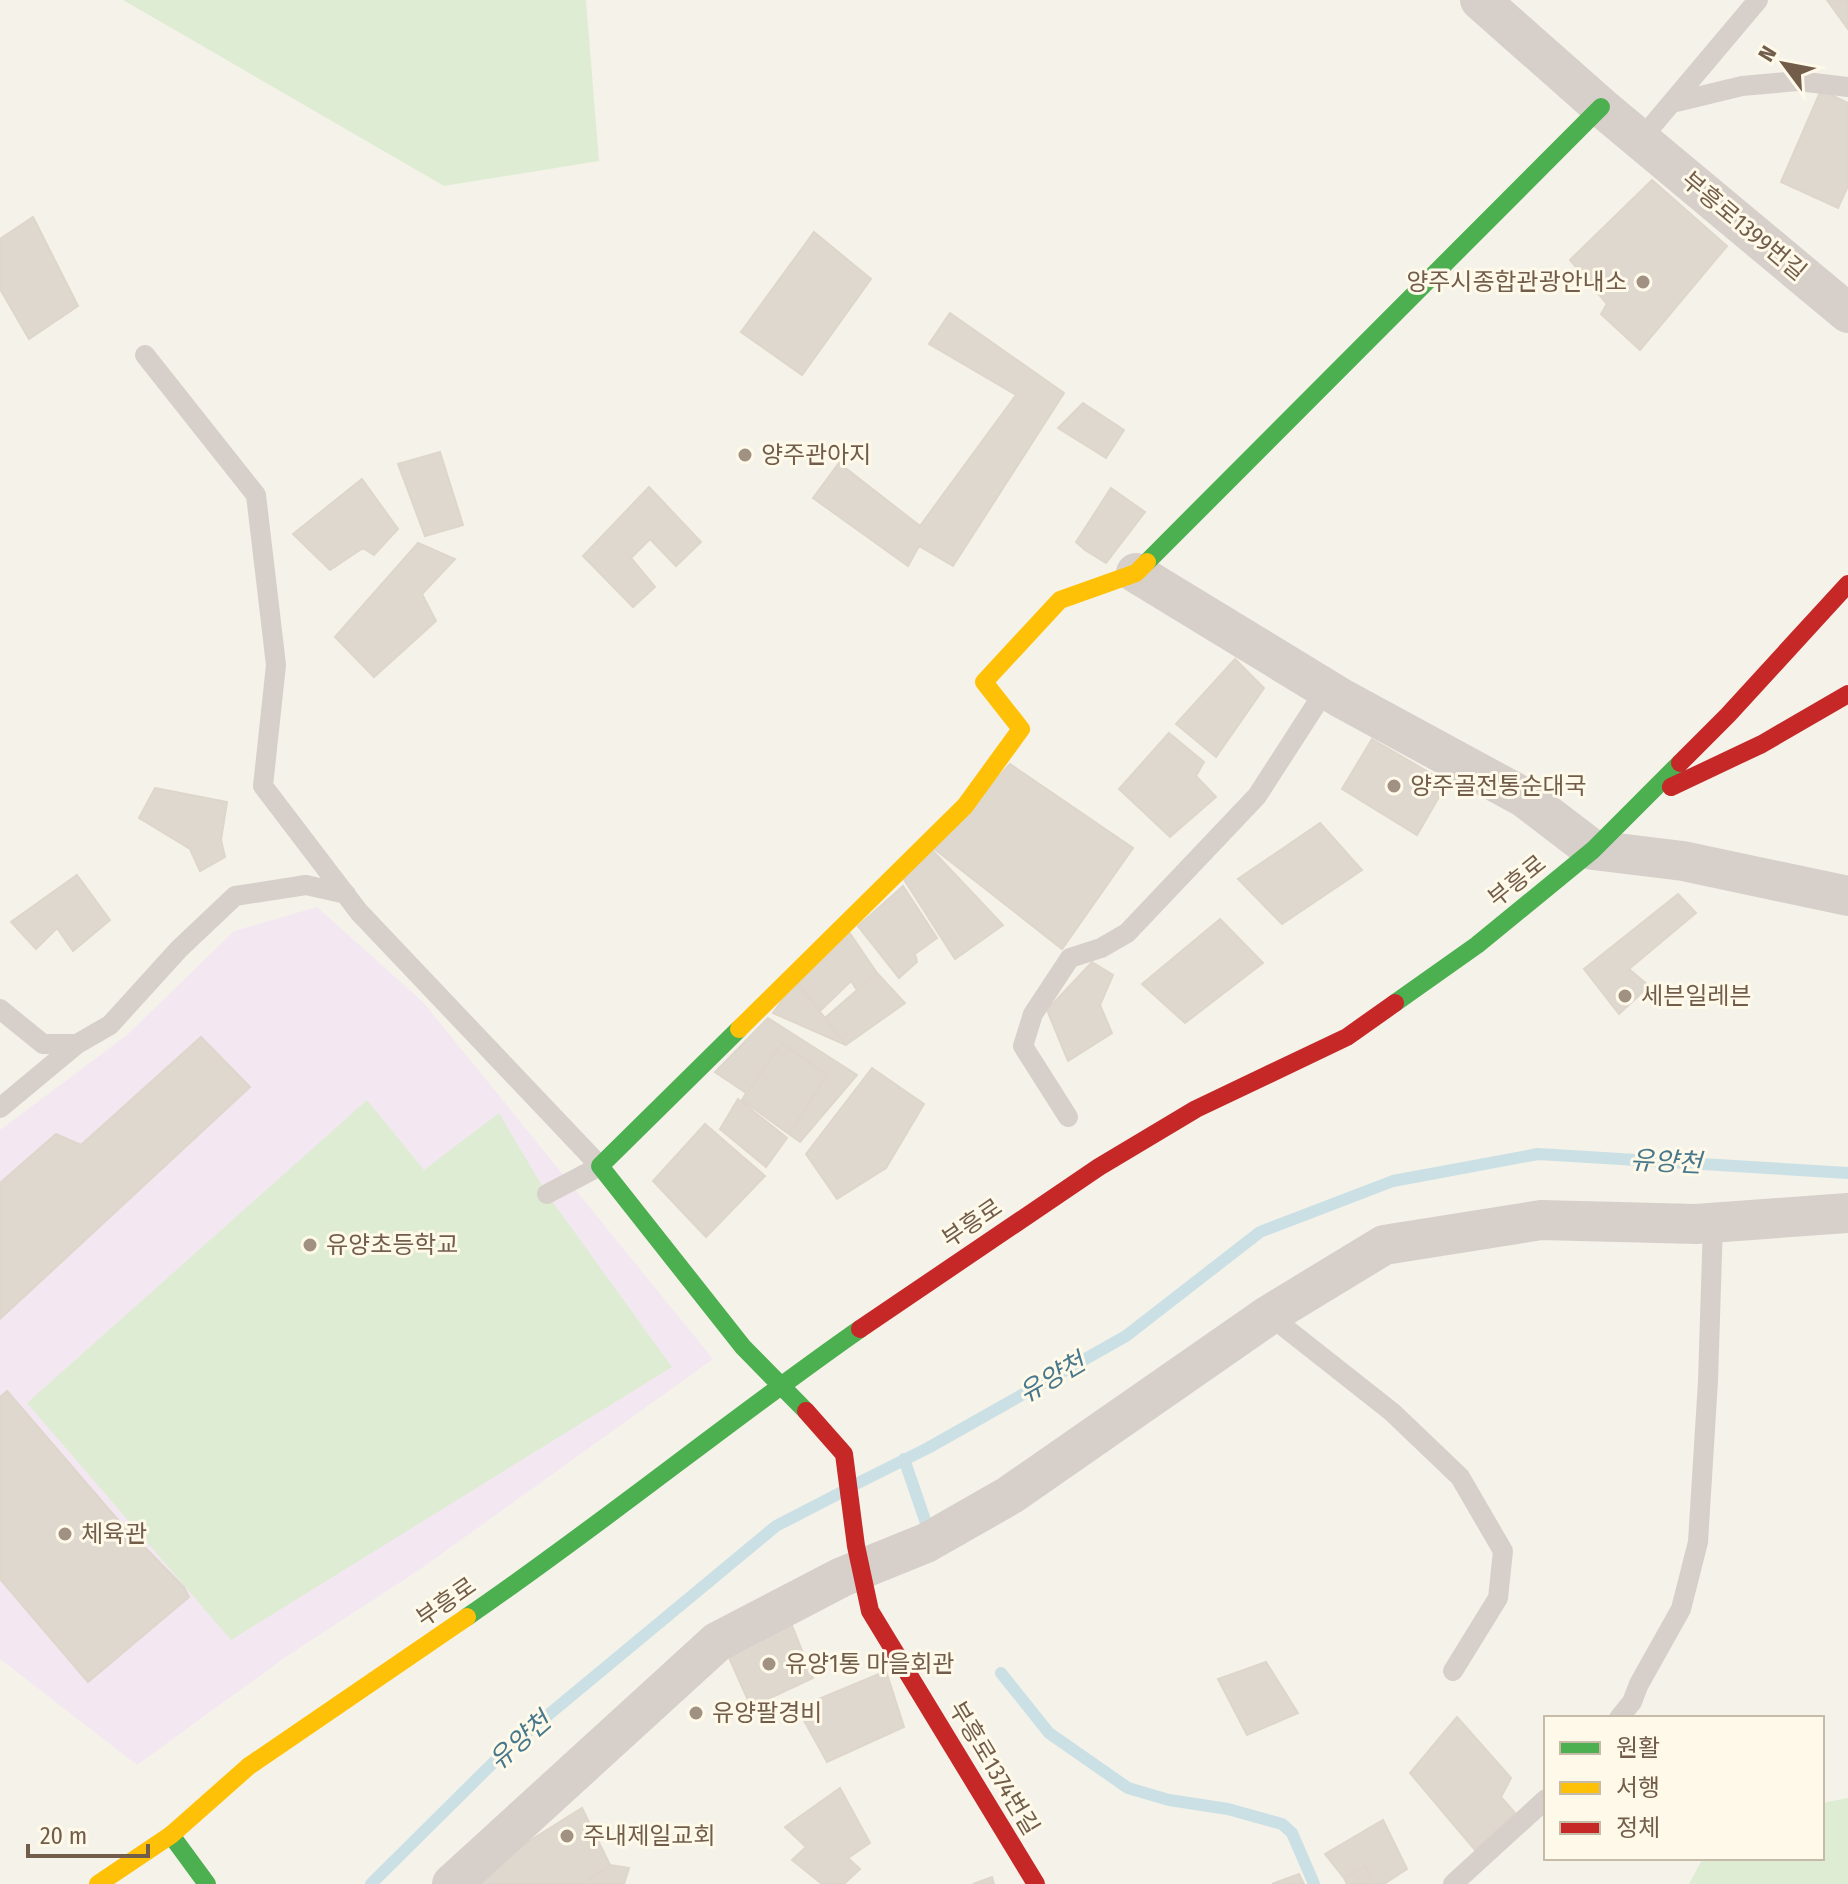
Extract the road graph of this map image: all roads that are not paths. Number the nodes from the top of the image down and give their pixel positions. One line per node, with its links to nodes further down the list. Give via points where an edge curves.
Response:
1 (1480, 0): 5 (street, 부흥로1399번길)
2 (1758, 0): 4 (lane)
3 (1848, 87): 4 (lane, via 1798,81 1742,86)
4 (1672, 103): 6 (lane)
5 (1601, 107): 6 (street, 부흥로1399번길); 9 (main road)
6 (1641, 139): 7 (street, 부흥로1399번길)
7 (1848, 313)
8 (145, 355): 15 (lane, via 256,495 276,665 263,786)
9 (1136, 573): 11 (street); 21 (main road, via 1060,600 984,682 1021,729 965,806)
10 (1848, 584): 13 (main road, 부흥로, via 1728,715)
11 (1326, 689): 14 (street, via 1525,798); 20 (lane, via 1257,796 1127,933 1070,958 1033,1014 1023,1046)
12 (1848, 694): 13 (main road, via 1762,744)
13 (1640, 801): 14 (main road, 부흥로)
14 (1593, 850): 16 (street, via 1683,861); 26 (main road, 부흥로, via 1477,945 1347,1037 1196,1109 1099,1167)
15 (346, 894): 18 (lane, via 306,885 235,896 110,1025); 21 (lane)
16 (1848, 896)
17 (0, 1009): 18 (lane, via 43,1044)
18 (77, 1044): 19 (lane)
19 (0, 1108)
20 (1068, 1117)
21 (600, 1166): 22 (lane); 26 (main road, via 743,1347)
22 (547, 1194)
23 (1848, 1213): 24 (street)
24 (1713, 1223): 25 (street, via 1541,1220 1384,1245); 29 (lane, via 1698,1542 1681,1609)
25 (1269, 1315): 27 (street, via 1010,1495 926,1543); 28 (lane, via 1392,1412 1460,1477 1503,1551 1498,1598)
26 (780, 1385): 27 (main road, 부흥로1374번길, via 844,1454); 31 (main road, 부흥로, via 480,1608 249,1766)
27 (858, 1558): 34 (street, via 842,1577 717,1642); 35 (main road, 부흥로1374번길, via 870,1611)
28 (1453, 1671)
29 (1621, 1716)
30 (1544, 1801): 36 (lane)
31 (171, 1835): 32 (main road, 부흥로); 33 (main road)
32 (98, 1884)
33 (207, 1884)
34 (452, 1884)
35 (1036, 1884)
36 (1453, 1884)

